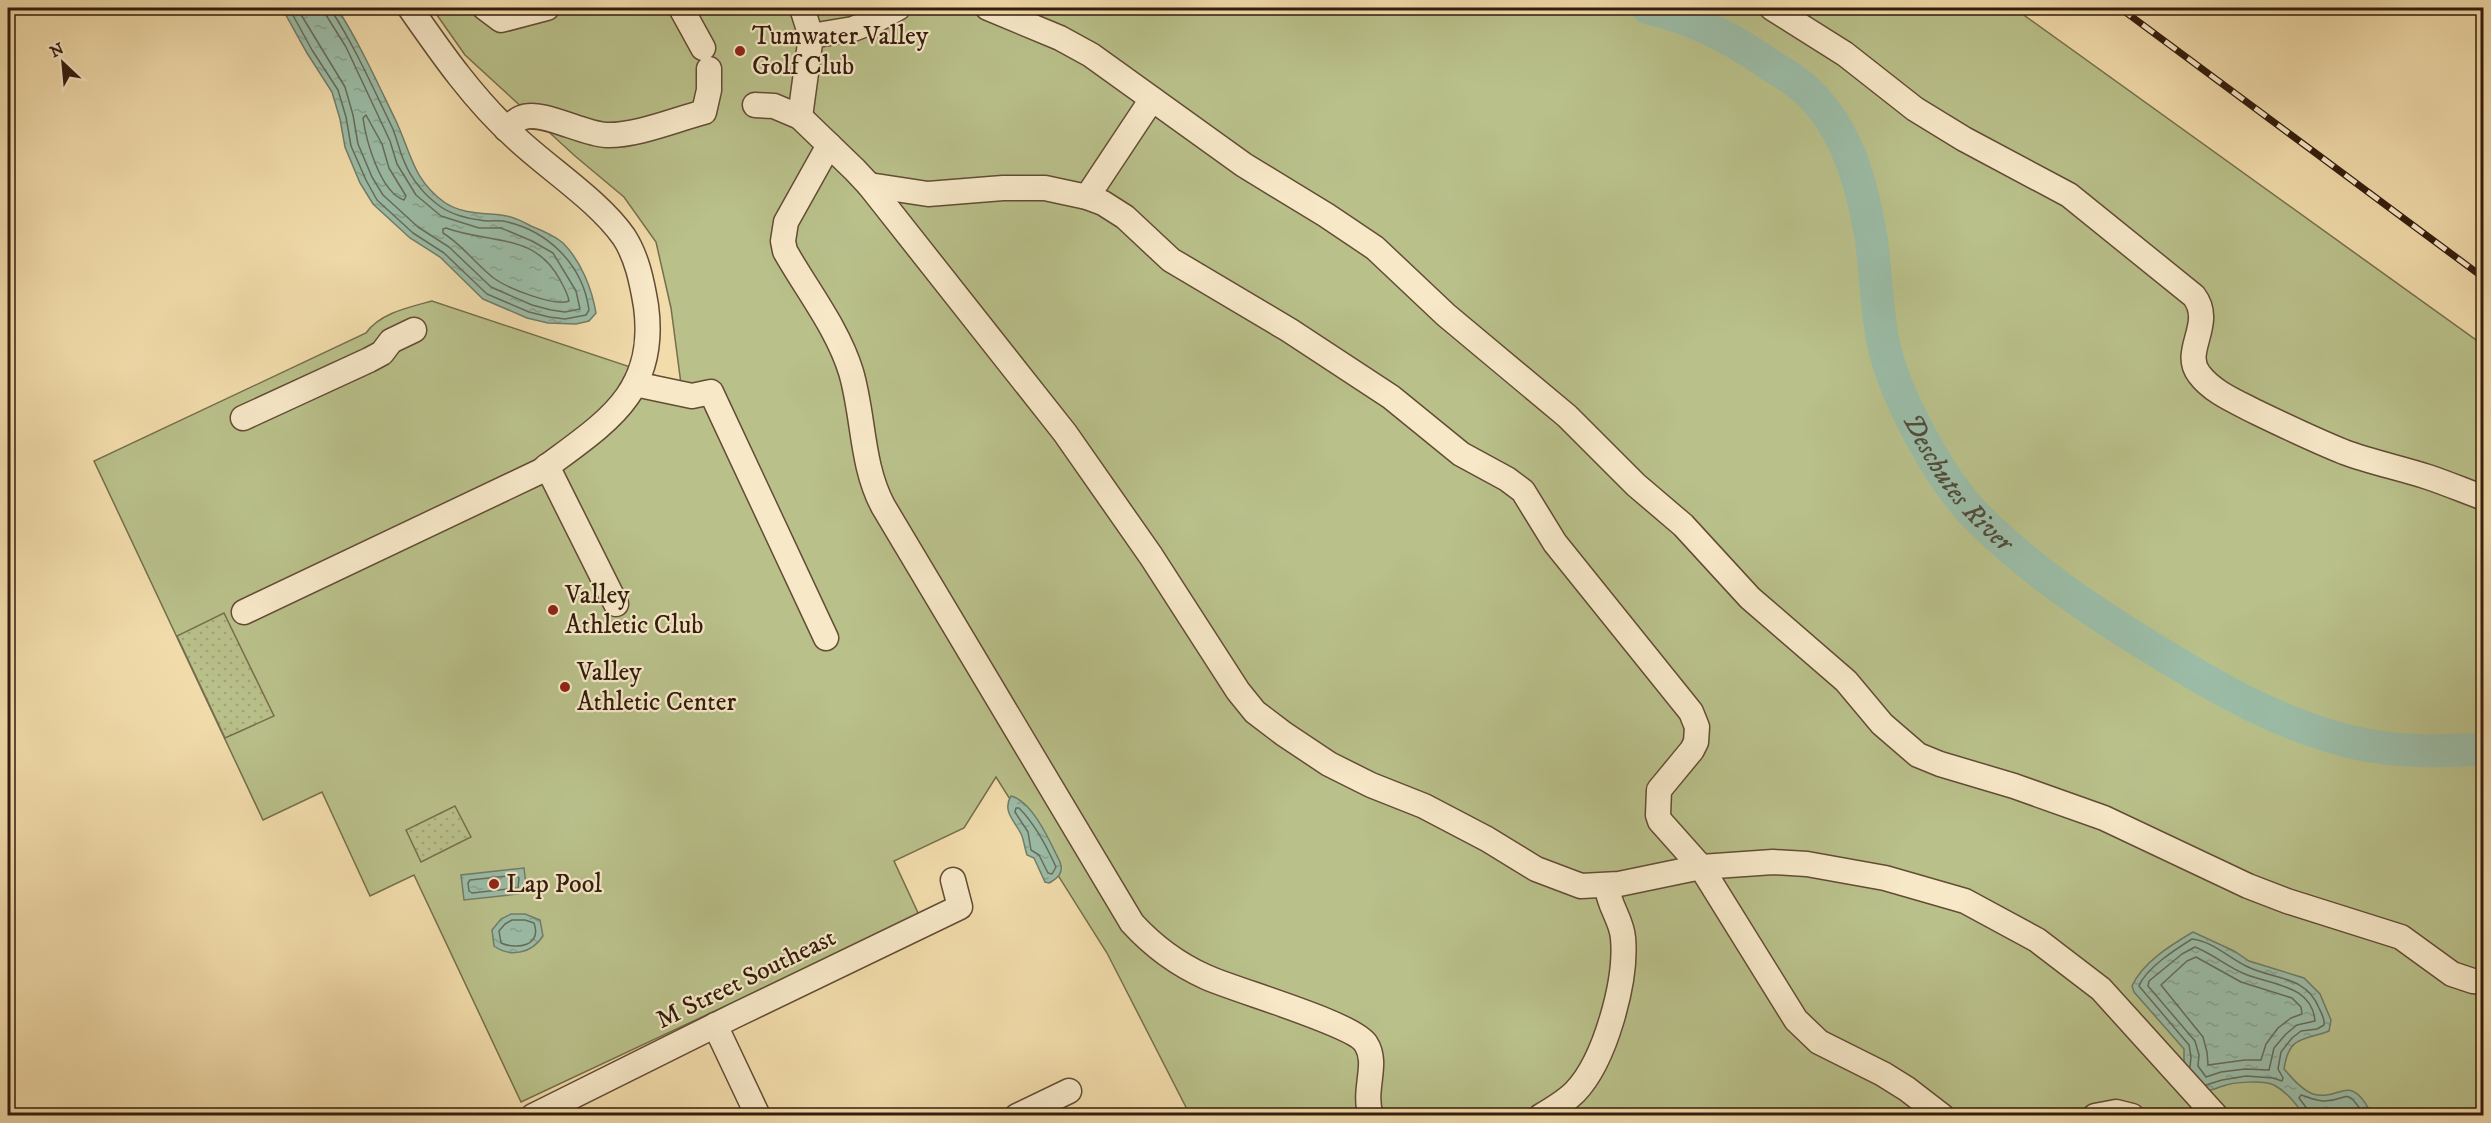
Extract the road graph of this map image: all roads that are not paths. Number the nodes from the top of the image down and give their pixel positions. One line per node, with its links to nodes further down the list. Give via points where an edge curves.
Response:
1 (410, 8): 13 (street, via 456,73)
2 (546, 8): 8 (street)
3 (681, 8): 13 (street, via 706,59 709,90 704,112 624,134 578,130 535,116 521,118)
4 (802, 8): 9 (street)
5 (898, 8): 9 (street, via 853,29)
6 (988, 8): 10 (street, via 1071,43)
7 (1772, 8): 21 (street, via 1845,54 1916,109 2069,195 2194,296 2202,318 2193,354 2195,369 2229,398 2346,452)
8 (493, 14)
9 (811, 36): 12 (street)
10 (1152, 99): 16 (street); 28 (street, via 1244,165 1375,248 1446,315 1567,416 1636,485 1683,525 1750,598 1846,681 1882,724 1918,755 2104,818 2248,886 2401,937)
11 (755, 105): 12 (street, via 774,106)
12 (800, 117): 14 (street)
13 (506, 129): 18 (street, via 603,214 633,254 648,320 647,347)
14 (829, 145): 15 (street); 36 (street, via 786,222 783,241 848,363 867,462 883,506 1132,923 1188,968 1363,1039 1371,1062 1367,1092)
15 (869, 186): 16 (street, via 928,194 1045,188); 27 (street, via 1065,433 1255,712 1329,764 1424,806 1536,869 1581,886)
16 (1088, 197): 25 (street, via 1125,217 1171,260 1289,330 1391,397 1461,454 1523,491 1555,543 1691,712 1697,727 1696,742 1661,786 1657,810 1660,820)
17 (414, 330): 19 (street, via 392,341 369,360)
18 (635, 384): 20 (street, via 614,414); 24 (street, via 692,396 711,392)
19 (243, 418)
20 (548, 466): 22 (street); 23 (street)
21 (2484, 498)
22 (616, 604)
23 (244, 612)
24 (826, 638)
25 (1701, 867): 27 (street); 38 (street, via 1796,1020 1819,1042 1883,1074); 41 (street, via 1807,864 1885,878 1965,901 2037,940 2101,989)
26 (953, 880): 31 (street, M Street Southeast, via 960,907)
27 (1607, 886): 37 (street, via 1623,938 1623,966 1615,1006 1600,1051 1581,1084)
28 (2452, 974): 29 (street); 30 (street)
29 (2484, 982)
30 (2484, 997)
31 (715, 1025): 33 (street, M Street Southeast); 34 (street)
32 (1069, 1091): 35 (street)
33 (533, 1116)
34 (758, 1116)
35 (1017, 1116)
36 (1371, 1116)
37 (1541, 1116)
38 (1942, 1116)
39 (2095, 1116): 40 (street, via 2116,1112)
40 (2132, 1116)
41 (2216, 1116)

